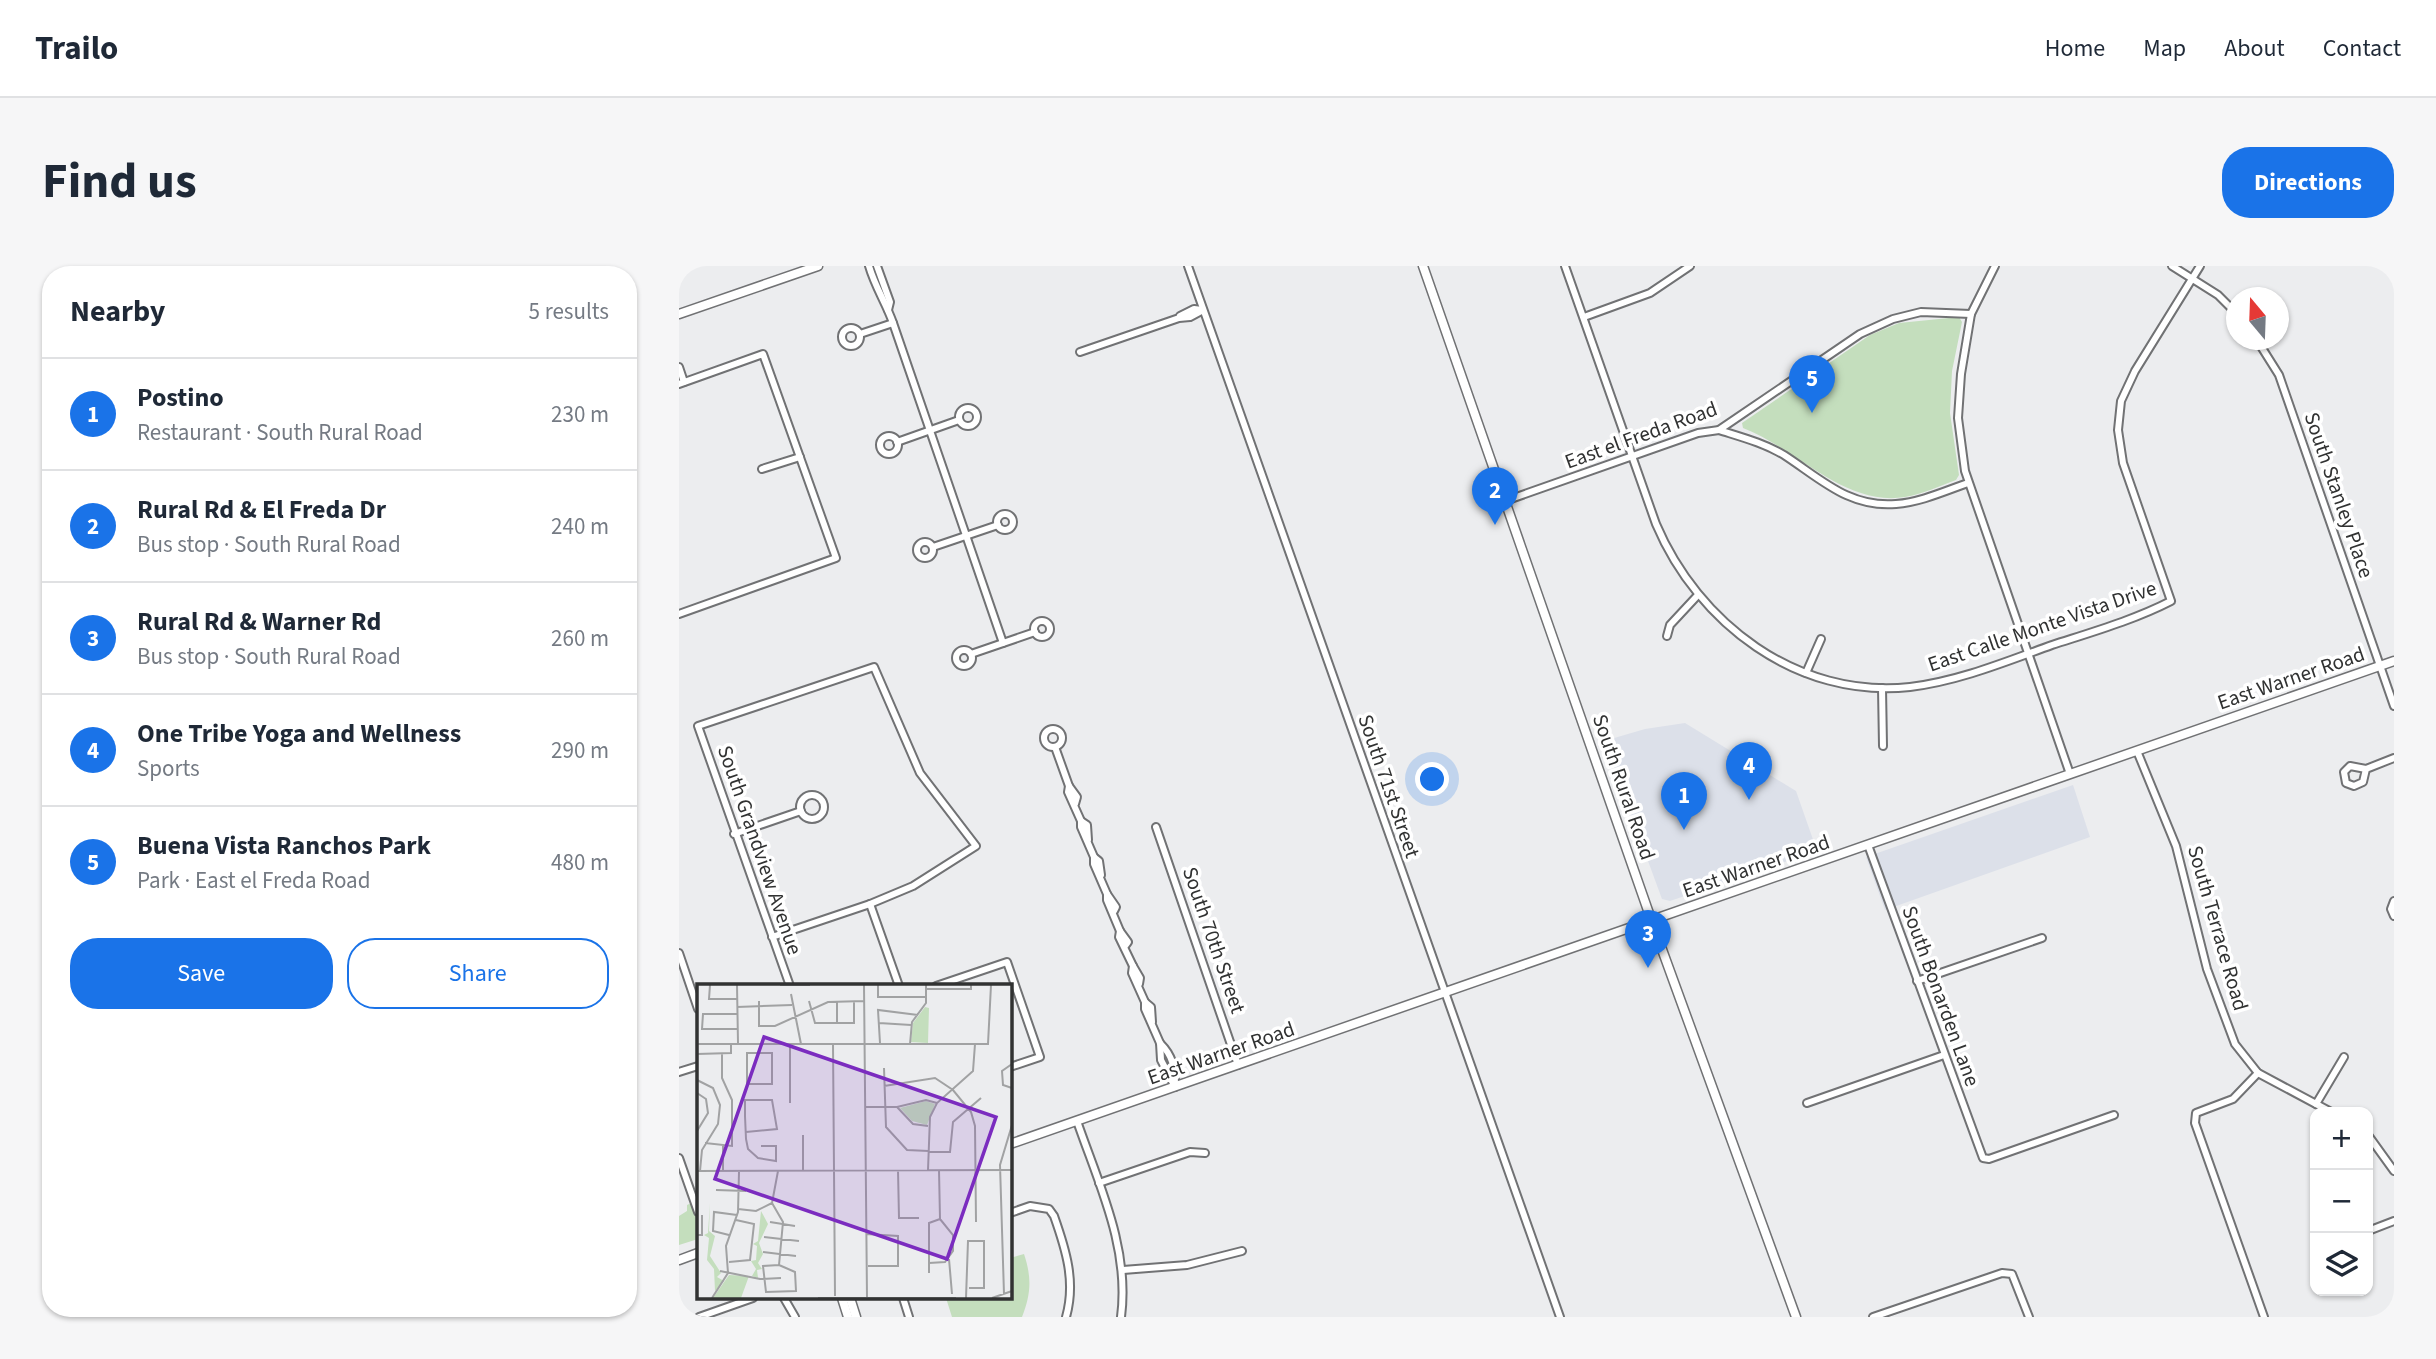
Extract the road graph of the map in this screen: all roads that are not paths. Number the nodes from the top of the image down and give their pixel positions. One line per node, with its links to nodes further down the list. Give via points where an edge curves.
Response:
1 (818, 266): 15 (main road)
2 (869, 266): 13 (street)
3 (877, 266): 13 (street, via 890,302)
4 (1188, 266): 14 (street, South 71st Street)
5 (1423, 266): 32 (main road, South Rural Road)
6 (1565, 266): 17 (street, East Calle Monte Vista Drive)
7 (1690, 266): 17 (street, via 1650,293)
8 (1995, 266): 16 (street)
9 (2172, 266): 11 (street)
10 (2200, 266): 11 (street)
11 (2192, 279): 12 (street); 43 (street, East Calle Monte Vista Drive, via 2135,371 2121,401 2118,430 2123,463 2171,601)
12 (2226, 303)
13 (888, 310): 18 (street)
14 (1203, 310): 21 (street); 70 (street, South 71st Street)
15 (679, 314)
16 (1971, 314): 25 (street, East el Freda Road, via 1921,312 1860,334); 31 (street, via 1958,418)
17 (1584, 317): 29 (street, East Calle Monte Vista Drive)
18 (893, 323): 19 (street); 26 (street)
19 (860, 334)
20 (2263, 350): 45 (street, South Stanley Place, via 2279,375)
21 (1080, 352)
22 (679, 367): 23 (street)
23 (682, 383): 28 (street, via 763,354)
24 (959, 420): 26 (street)
25 (1719, 430): 29 (street, East el Freda Road); 31 (street, via 1783,455 1833,490 1861,502 1918,501)
26 (929, 431): 27 (street); 34 (street)
27 (897, 442)
28 (800, 457): 30 (street); 37 (street, via 836,558)
29 (1633, 457): 32 (street, East el Freda Road); 36 (street, East Calle Monte Vista Drive, via 1665,547)
30 (762, 469)
31 (1968, 483): 43 (street)
32 (1505, 501): 62 (main road, South Rural Road)
33 (998, 524): 34 (street)
34 (965, 536): 35 (street); 41 (street)
35 (933, 547)
36 (1697, 596): 39 (street, via 1670,625); 46 (street, East Calle Monte Vista Drive, via 1755,648)
37 (679, 614)
38 (1035, 632): 41 (street)
39 (1667, 636)
40 (1821, 639): 46 (street)
41 (1003, 643): 42 (street)
42 (971, 654)
43 (2028, 654): 47 (street, East Calle Monte Vista Drive, via 1961,677); 54 (street)
44 (2394, 661): 45 (main road, East Warner Road)
45 (2380, 666): 48 (street, South Stanley Place); 51 (main road, East Warner Road)
46 (1807, 673): 47 (street, East Calle Monte Vista Drive)
47 (1882, 688): 49 (street)
48 (2394, 706)
49 (1883, 746)
50 (1055, 747): 79 (street, via 1077,797 1081,821 1087,825 1094,857 1100,861 1125,946 1145,1002 1151,1007 1161,1060)
51 (2137, 751): 54 (main road, East Warner Road); 78 (street, South Terrace Road, via 2176,846 2207,969 2235,1044)
52 (2394, 758): 53 (street)
53 (2366, 769)
54 (2070, 774): 58 (main road, East Warner Road)
55 (800, 811): 57 (street)
56 (1156, 827): 74 (street, South 70th Street)
57 (734, 834): 60 (street, South Grandview Avenue, via 698,726 874,667 920,773 976,846 913,886); 63 (street, South Grandview Avenue)
58 (1868, 845): 62 (main road, East Warner Road); 66 (street, South Bonarden Lane)
59 (2394, 901): 61 (street)
60 (870, 904): 63 (street); 68 (street)
61 (2394, 916)
62 (1652, 922): 70 (main road, East Warner Road); 112 (main road, South Rural Road)
63 (772, 937): 67 (street, South Grandview Avenue)
64 (2042, 938): 66 (street)
65 (679, 953): 71 (street)
66 (1917, 981): 72 (street, South Bonarden Lane)
67 (789, 984)
68 (898, 984)
69 (942, 984): 76 (street, via 1007,962 1039,1057)
70 (1444, 994): 74 (main road, East Warner Road); 111 (street, South 71st Street)
71 (697, 1006)
72 (1944, 1055): 80 (street); 83 (street, South Bonarden Lane, via 1983,1158)
73 (2344, 1057): 81 (street)
74 (1238, 1065): 79 (main road, East Warner Road)
75 (697, 1066): 77 (street)
76 (1011, 1067)
77 (679, 1073)
78 (2258, 1073): 81 (street); 115 (street, via 2233,1099 2196,1113 2195,1124)
79 (1175, 1087): 84 (main road, East Warner Road)
80 (1807, 1103)
81 (2316, 1104): 82 (street)
82 (2322, 1107)
83 (2114, 1115)
84 (1077, 1121): 86 (main road, East Warner Road); 90 (street)
85 (2373, 1142): 89 (street)
86 (1011, 1144)
87 (1205, 1153): 90 (street, via 1190,1152)
88 (680, 1163): 91 (street)
89 (2394, 1171)
90 (1099, 1183): 98 (street, via 1117,1235)
91 (697, 1209)
92 (1011, 1213): 109 (street, via 1030,1206 1049,1209 1054,1216 1070,1269)
93 (2394, 1221): 94 (street)
94 (2373, 1229)
95 (1242, 1251): 98 (street, via 1187,1265)
96 (697, 1253): 97 (main road)
97 (679, 1260)
98 (1123, 1270): 110 (street)
99 (747, 1300): 104 (street)
100 (785, 1300): 105 (street)
101 (843, 1300): 106 (main road)
102 (851, 1300): 107 (main road)
103 (904, 1300): 108 (street)
104 (699, 1317)
105 (795, 1317)
106 (848, 1317)
107 (856, 1317)
108 (909, 1317)
109 (1066, 1317)
110 (1121, 1317)
111 (1560, 1317)
112 (1795, 1317)
113 (1873, 1317): 114 (street, via 2002,1273 2012,1274)
114 (2029, 1317)
115 (2264, 1317)

